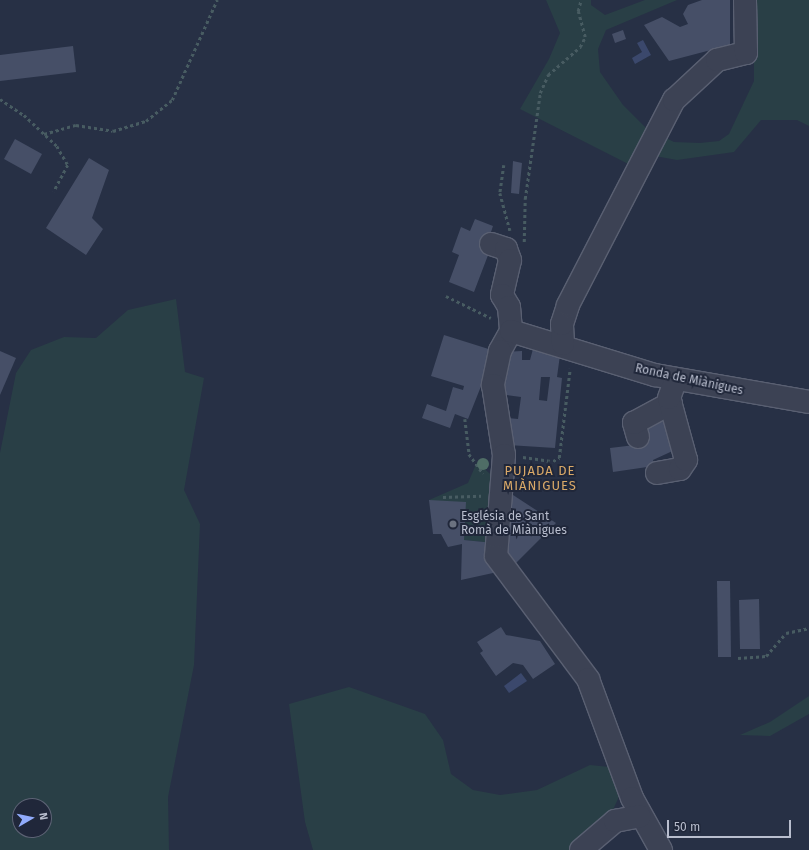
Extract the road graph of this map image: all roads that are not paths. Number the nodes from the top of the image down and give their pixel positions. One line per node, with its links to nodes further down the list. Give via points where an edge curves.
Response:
1 (745, 0): 4 (street, via 746,53 717,60 674,100 568,305 562,324)
2 (492, 244): 3 (street, via 506,249 510,260 502,295 509,307)
3 (511, 331): 4 (street, Ronda de Miànigues); 10 (street, via 500,351 493,385 504,455 498,563 588,679)
4 (568, 345): 5 (street, Ronda de Miànigues)
5 (676, 379): 6 (street, Ronda de Miànigues); 7 (street)
6 (809, 402)
7 (671, 403): 8 (street, via 634,423); 9 (street, via 686,460 680,469)
8 (638, 436)
9 (656, 473)
10 (640, 816): 11 (street, via 615,822); 12 (street)
11 (580, 850)
12 (661, 850)

